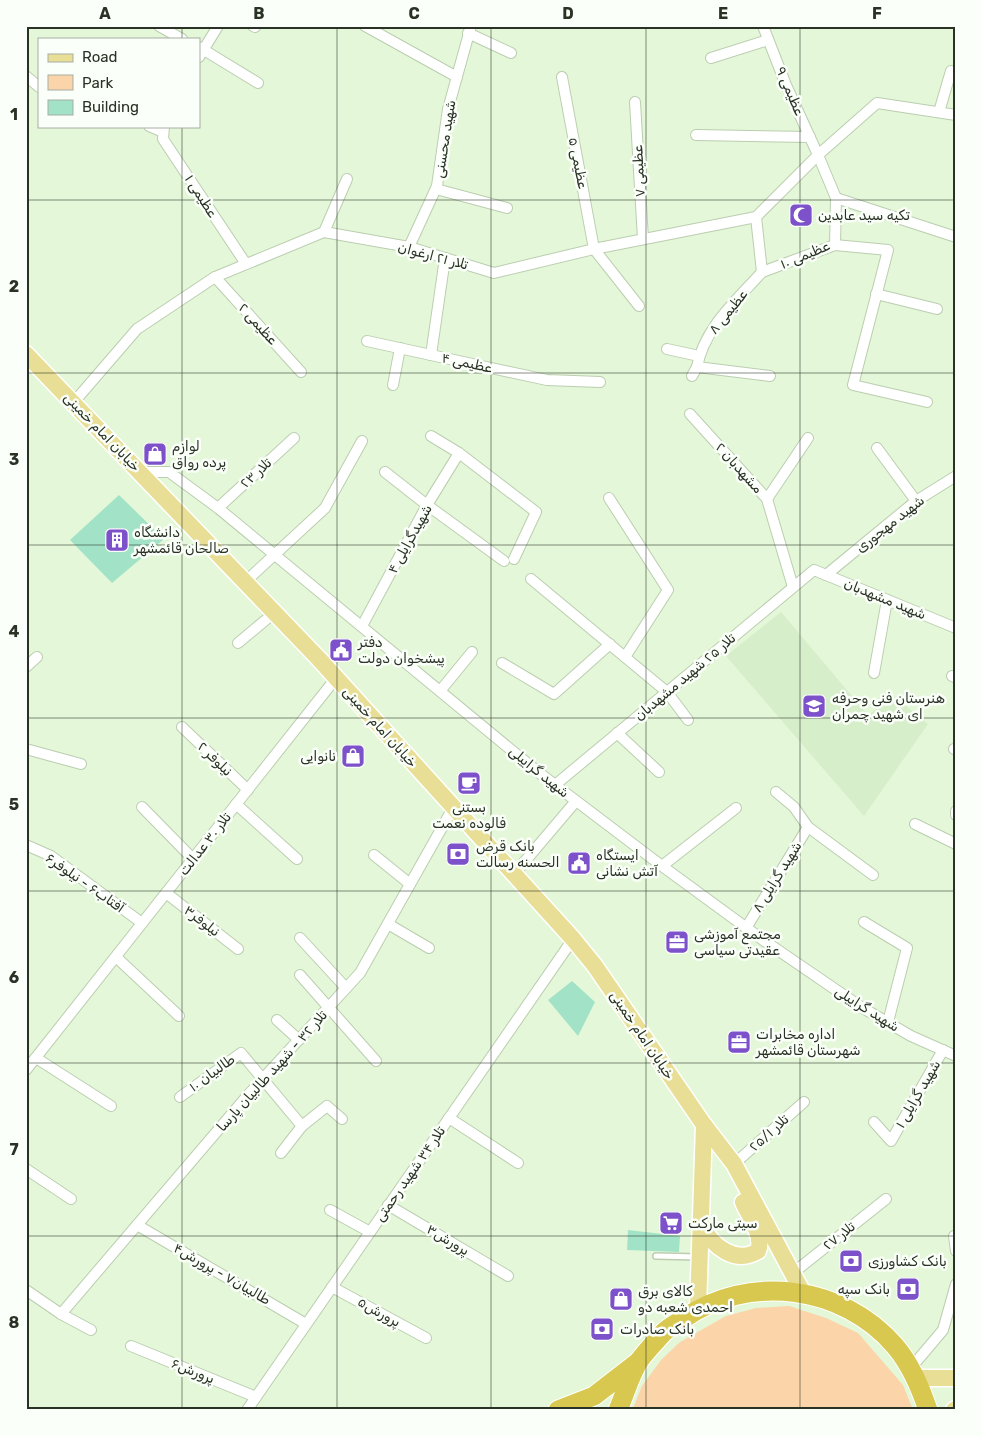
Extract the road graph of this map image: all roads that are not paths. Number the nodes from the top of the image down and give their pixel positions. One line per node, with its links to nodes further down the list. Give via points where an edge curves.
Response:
1 (159, 26): 6 (street)
2 (218, 26): 8 (street)
3 (365, 26): 14 (street)
4 (763, 26): 7 (street, عظیمی ۹)
5 (470, 30): 9 (street); 14 (street, شهید محسنی)
6 (180, 38)
7 (768, 40): 10 (street); 22 (street, عظیمی ۹)
8 (200, 52): 15 (street)
9 (511, 53)
10 (711, 58)
11 (951, 71): 18 (street)
12 (26, 76): 16 (street)
13 (562, 76): 34 (street, عظیمی ۵)
14 (457, 77): 25 (street, شهید محسنی, via 448,109)
15 (258, 83)
16 (38, 86)
17 (635, 102): 31 (street, عظیمی ۷)
18 (939, 112): 19 (street); 23 (street, via 877,103)
19 (956, 114)
20 (163, 129): 36 (street, عظیمی ۱, via 163,139)
21 (696, 135): 22 (street)
22 (810, 136): 23 (street, عظیمی ۹)
23 (818, 155): 26 (street, عظیمی ۱۰); 28 (street)
24 (347, 179): 29 (street)
25 (436, 189): 27 (street); 33 (street, شهید محسنی)
26 (836, 198): 30 (street); 32 (street, عظیمی ۱۰)
27 (507, 208)
28 (756, 217): 31 (street, تلار ۲۱ ارغوان); 37 (street)
29 (324, 232): 33 (street, تلار ۲۱ ارغوان); 36 (street)
30 (956, 237)
31 (643, 239): 34 (street, تلار ۲۱ ارغوان)
32 (835, 245): 37 (street, عظیمی ۱۰); 39 (street, via 888,250)
33 (409, 247): 35 (street, تلار ۲۱ ارغوان)
34 (594, 249): 35 (street, تلار ۲۱ ارغوان, via 494,273); 40 (street)
35 (445, 258): 46 (street, عظیمی ۴)
36 (246, 264): 38 (street)
37 (762, 272): 47 (street, عظیمی ۸, via 712,329)
38 (215, 277): 48 (street, عظیمی ۲); 52 (street, via 138,330)
39 (876, 294): 41 (street); 53 (street, via 853,385)
40 (639, 306)
41 (938, 310)
42 (367, 340): 43 (street)
43 (400, 348): 46 (street); 51 (street)
44 (666, 350): 47 (street)
45 (26, 354): 52 (main road, خیابان امام خمینی)
46 (431, 355): 50 (street, عظیمی ۴, via 547,380)
47 (696, 366): 49 (street)
48 (301, 372)
49 (770, 376)
50 (600, 382)
51 (393, 385)
52 (74, 402): 61 (main road, خیابان امام خمینی)
53 (927, 402)
54 (690, 414): 65 (street, مشهدبان ۲)
55 (432, 436): 60 (street)
56 (294, 438): 68 (street, تلار ۲۳)
57 (808, 438): 65 (street)
58 (362, 441): 69 (street, via 325,508)
59 (877, 448): 66 (street)
60 (459, 453): 67 (street, شهیدگرایلی ۴); 70 (street, via 536,512)
61 (140, 472): 68 (street, شهید گراییلی, via 169,472); 75 (main road, خیابان امام خمینی)
62 (386, 472): 67 (street)
63 (956, 476): 66 (street, شهید مهجوری)
64 (609, 498): 85 (street, via 668,590)
65 (767, 498): 76 (street, مشهدبان ۲)
66 (916, 501): 73 (street, شهید مهجوری)
67 (427, 505): 71 (street); 79 (street, شهیدگرایلی ۴)
68 (218, 508): 69 (street, شهید گراییلی)
69 (273, 554): 75 (street); 79 (street, شهید گراییلی)
70 (514, 559)
71 (504, 561)
72 (814, 570): 73 (street, شهید مشهدبان); 76 (street, تلار ۲۵ شهید مشهدبان)
73 (826, 575): 77 (street, شهید مشهدبان)
74 (531, 579): 82 (street)
75 (245, 582): 78 (main road, خیابان امام خمینی)
76 (793, 587): 91 (street, تلار ۲۵ شهید مشهدبان)
77 (887, 600): 80 (street, شهید مشهدبان); 88 (street)
78 (274, 612): 81 (street); 89 (main road, خیابان امام خمینی)
79 (362, 626): 90 (street, شهید گراییلی)
80 (956, 628)
81 (238, 643)
82 (610, 644): 85 (street); 86 (street, via 554,694)
83 (472, 652): 90 (street)
84 (36, 657): 87 (street)
85 (625, 657): 91 (street)
86 (502, 663)
87 (26, 667)
88 (874, 673)
89 (336, 678): 99 (street, تلار ۳۰ عدالت); 104 (main road, خیابان امام خمینی)
90 (440, 691): 98 (street, شهید گراییلی)
91 (667, 692): 92 (street); 94 (street, تلار ۲۵ شهید مشهدبان)
92 (688, 720)
93 (182, 727): 99 (street, نیلوفر ۲)
94 (617, 733): 97 (street); 98 (street, تلار ۲۵ شهید مشهدبان)
95 (26, 749): 96 (street)
96 (81, 764)
97 (659, 772)
98 (555, 785): 101 (street, شهید گراییلی)
99 (248, 790): 102 (street, تلار ۳۰ عدالت)
100 (776, 792): 107 (street, via 794,807)
101 (576, 801): 113 (street, شهید گراییلی); 114 (street)
102 (236, 804): 111 (street); 112 (street, تلار ۳۰ عدالت)
103 (142, 807): 112 (street)
104 (454, 808): 114 (main road, خیابان امام خمینی); 116 (street, تلار ۳۲ - شهید طالبیان پارسا)
105 (736, 808): 113 (street)
106 (915, 824): 108 (street)
107 (808, 827): 115 (street); 121 (street, شهید گرایلی ۸)
108 (956, 844)
109 (26, 845): 119 (street, آفتاب۶ - نیلوفر۶, via 51,856)
110 (374, 855): 116 (street)
111 (298, 858)
112 (193, 859): 117 (street, تلار ۳۰ عدالت)
113 (662, 866): 121 (street, شهید گراییلی)
114 (515, 873): 123 (main road, خیابان امام خمینی)
115 (873, 875)
116 (410, 884): 120 (street, تلار ۳۲ - شهید طالبیان پارسا)
117 (166, 893): 119 (street, تلار ۳۰ عدالت); 125 (street, نیلوفر۳)
118 (864, 922): 132 (street, via 907,948)
119 (142, 923): 126 (street, تلار ۳۰ عدالت)
120 (388, 924): 124 (street); 128 (street, تلار ۳۲ - شهید طالبیان پارسا, via 360,973)
121 (746, 928): 132 (street, شهید گراییلی)
122 (300, 938): 128 (street)
123 (573, 939): 143 (street, تلار ۳۴ شهید رحمتی); 146 (main road, خیابان امام خمینی)
124 (429, 948)
125 (238, 949)
126 (116, 957): 130 (street); 136 (street, تلار ۳۰ عدالت)
127 (300, 974): 129 (street)
128 (346, 988): 129 (street, تلار ۳۲ - شهید طالبیان پارسا)
129 (329, 1007): 133 (street, تلار ۳۲ - شهید طالبیان پارسا); 137 (street)
130 (180, 1016)
131 (277, 1020): 133 (street)
132 (888, 1022): 134 (street, شهید گراییلی)
133 (298, 1040): 139 (street, تلار ۳۲ - شهید طالبیان پارسا)
134 (943, 1050): 135 (street, شهید گراییلی); 145 (street, شهید گرایلی ۱, via 891,1141)
135 (956, 1056)
136 (36, 1058): 138 (street, تلار ۳۰ عدالت); 142 (street)
137 (376, 1062)
138 (26, 1070)
139 (263, 1078): 140 (street, طالبیان ۱۰, via 241,1052); 147 (street); 156 (street, تلار ۳۲ - شهید طالبیان پارسا)
140 (180, 1097)
141 (804, 1102): 150 (street, تلار ۲۵/۱)
142 (111, 1106)
143 (449, 1118): 149 (street); 154 (street, تلار ۳۴ شهید رحمتی)
144 (342, 1119): 147 (street, via 327,1106)
145 (874, 1122)
146 (704, 1125): 150 (main road, خیابان امام خمینی); 157 (main road)
147 (302, 1126): 148 (street)
148 (281, 1153)
149 (518, 1163)
150 (734, 1166): 157 (main road, via 737,1191 760,1241 758,1252 744,1258 722,1250 708,1238); 163 (main road, خیابان امام خمینی)
151 (26, 1169): 152 (street)
152 (71, 1199)
153 (886, 1199): 163 (street, تلار ۲۷)
154 (388, 1205): 158 (street, تلار ۳۴ شهید رحمتی); 164 (street, پرورش۳)
155 (330, 1210): 158 (street)
156 (137, 1225): 170 (street, تلار ۳۲ - شهید طالبیان پارسا); 171 (street, طالبیان۷ - پرورش۴)
157 (702, 1227): 162 (main road)
158 (370, 1232): 166 (street, تلار ۳۴ شهید رحمتی)
159 (954, 1236): 160 (street)
160 (956, 1251)
161 (656, 1256): 162 (lane)
162 (699, 1257): 169 (main road)
163 (793, 1273): 168 (main road, خیابان امام خمینی)
164 (508, 1276)
165 (956, 1284): 176 (street, via 943,1330)
166 (332, 1287): 171 (street, تلار ۳۴ شهید رحمتی); 173 (street, پرورش۵)
167 (26, 1290): 170 (street)
168 (803, 1293): 169 (highway, via 770,1290 736,1294); 176 (highway, via 833,1302 871,1323 896,1346)
169 (698, 1308): 175 (highway, via 665,1331)
170 (61, 1314): 172 (street)
171 (306, 1324): 178 (street, تلار ۳۴ شهید رحمتی)
172 (91, 1330)
173 (426, 1338)
174 (131, 1346): 178 (street, پرورش۶)
175 (639, 1361): 180 (highway, via 594,1396); 181 (highway)
176 (914, 1374): 177 (main road); 182 (highway)
177 (956, 1378)
178 (256, 1397): 179 (street, تلار ۳۴ شهید رحمتی)
179 (247, 1410)
180 (558, 1410)
181 (618, 1410)
182 (928, 1410)

